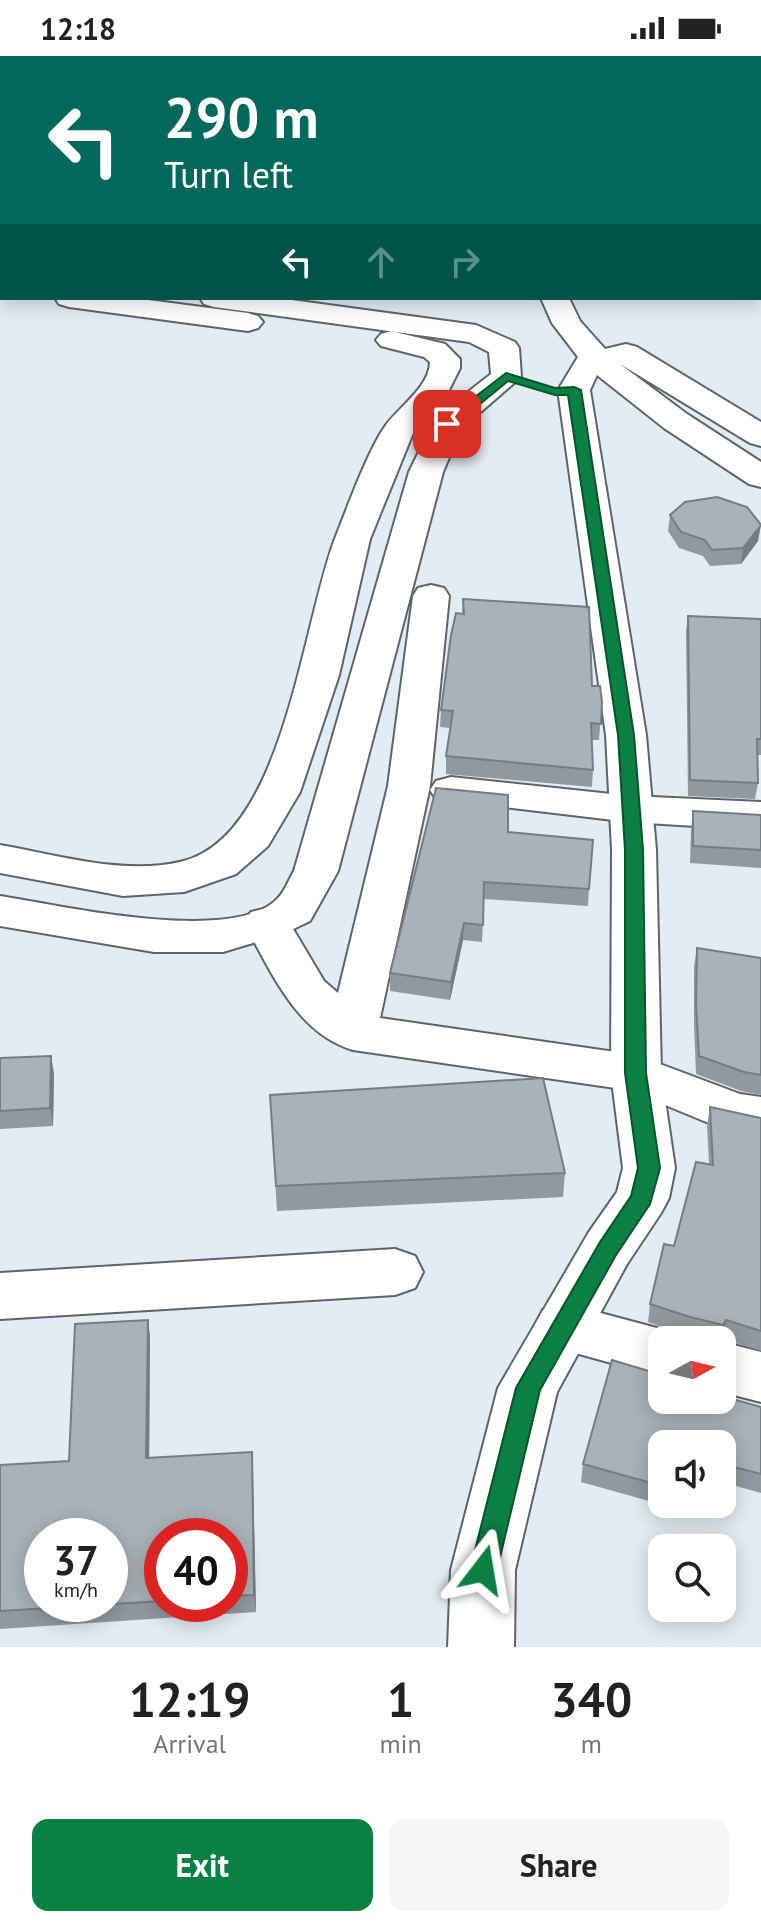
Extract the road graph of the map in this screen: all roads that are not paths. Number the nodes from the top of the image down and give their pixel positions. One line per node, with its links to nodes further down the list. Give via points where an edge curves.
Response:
1 (84, 300): 6 (street, via 406,342 434,350 445,359)
2 (229, 300): 7 (street, via 476,334 504,348)
3 (556, 300): 5 (street, via 558,310)
4 (584, 300): 5 (street)
5 (611, 356): 7 (street); 8 (street); 9 (street, via 662,412)
6 (445, 368): 7 (street); 14 (street, via 398,431 352,539 319,675 279,792 253,836 220,864 184,877 123,881)
7 (541, 386): 12 (street, via 626,735); 16 (street, via 447,424 431,460 316,871 294,910)
8 (761, 436)
9 (761, 477)
10 (431, 596): 11 (street)
11 (409, 786): 12 (street); 17 (street)
12 (630, 809): 13 (street); 18 (street)
13 (761, 816)
14 (0, 859)
15 (0, 911): 16 (street, via 154,936 223,936)
16 (267, 923): 17 (street, via 307,993)
17 (353, 1032): 18 (street)
18 (636, 1073): 19 (street, via 734,1112); 22 (street, via 649,1168 642,1198)
19 (761, 1116)
20 (395, 1272): 21 (street)
21 (0, 1296)
22 (563, 1327): 23 (street); 26 (street, via 528,1388 483,1570)
23 (648, 1348)
24 (736, 1371): 25 (street)
25 (761, 1377)
26 (481, 1647)

